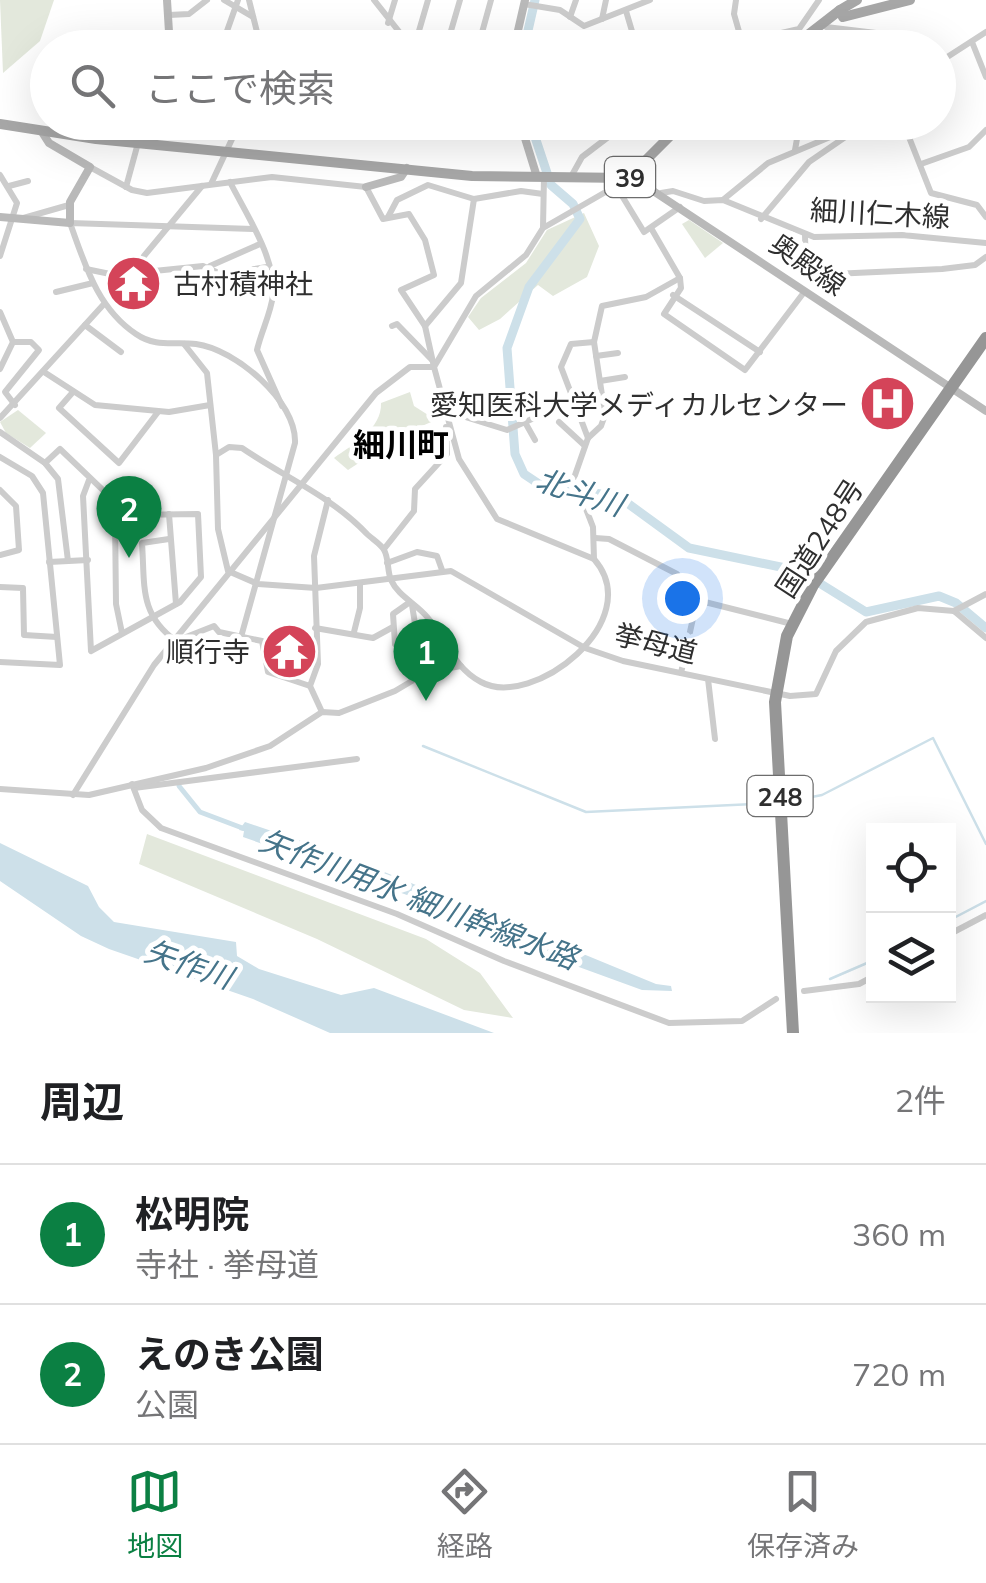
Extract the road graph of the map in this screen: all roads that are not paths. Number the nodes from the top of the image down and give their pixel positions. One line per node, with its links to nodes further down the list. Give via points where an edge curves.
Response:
1 (167, 0): 22 (street)
2 (207, 0): 22 (street, via 189,14)
3 (224, 0): 18 (street)
4 (249, 0): 23 (street)
5 (374, 0): 27 (street)
6 (396, 0): 27 (street)
7 (428, 0): 32 (street)
8 (460, 0): 33 (street)
9 (491, 0): 34 (street)
10 (576, 0): 24 (street)
11 (606, 0): 25 (street)
12 (650, 0): 21 (street)
13 (736, 0): 37 (street)
14 (820, 0): 38 (street)
15 (857, 0): 20 (main road)
16 (910, 0): 20 (main road, via 844,17)
17 (526, 2): 19 (street); 35 (street)
18 (237, 4): 23 (street); 29 (street)
19 (542, 4): 24 (street)
20 (840, 10): 26 (main road)
21 (626, 12): 25 (street); 36 (street)
22 (168, 15): 28 (street)
23 (253, 17): 30 (street)
24 (570, 18): 25 (street, via 584,26)
25 (602, 19)
26 (822, 22): 39 (main road); 40 (street)
27 (388, 23): 31 (street)
28 (169, 30)
29 (228, 30)
30 (256, 30)
31 (395, 30)
32 (419, 30)
33 (451, 30)
34 (481, 30)
35 (519, 30)
36 (631, 30)
37 (740, 30)
38 (802, 30)
39 (807, 30)
40 (851, 30)
41 (986, 32): 42 (street)
42 (972, 42): 43 (street); 44 (street)
43 (956, 52)
44 (986, 77)
45 (0, 124): 46 (main road, 39)
46 (30, 130)
47 (986, 130): 62 (street, via 969,147)
48 (46, 140): 63 (street)
49 (111, 140): 59 (main road, 39)
50 (137, 140): 59 (street)
51 (233, 140): 60 (street)
52 (528, 140): 67 (street)
53 (604, 140): 66 (street)
54 (665, 140): 68 (main road, 39)
55 (797, 140): 61 (street)
56 (825, 140): 61 (street)
57 (842, 140): 85 (street, via 810,162)
58 (910, 140): 62 (street)
59 (137, 143): 60 (main road, 39); 73 (street)
60 (229, 152): 64 (main road, 39); 71 (street)
61 (794, 152): 78 (street, via 764,165)
62 (920, 164): 82 (street, via 931,193 970,202)
63 (90, 167): 73 (street); 79 (street)
64 (406, 168): 67 (main road, 39); 74 (street, via 401,177)
65 (0, 175): 72 (street)
66 (572, 175): 67 (main road, 39); 68 (main road, 39)
67 (545, 177): 76 (street)
68 (623, 180): 75 (street, 奥殿線); 88 (street); 89 (street, via 642,231)
69 (28, 181): 72 (street)
70 (230, 182): 71 (street); 74 (street, via 272,177); 90 (street)
71 (207, 185): 73 (street, via 152,193); 87 (street)
72 (9, 186): 84 (street)
73 (126, 187)
74 (366, 187): 83 (street, via 378,216)
75 (661, 192): 78 (street, 細川仁木線); 80 (street, 奥殿線)
76 (543, 194): 77 (street); 88 (street)
77 (474, 199): 83 (street, via 428,185 397,200); 109 (street, via 461,283)
78 (723, 200): 85 (street, 細川仁木線)
79 (70, 205): 84 (street); 86 (street)
80 (680, 206): 89 (street); 102 (street, 奥殿線)
81 (0, 217): 84 (street)
82 (986, 217)
83 (388, 218): 109 (street, via 409,214 425,240 434,275 401,290)
84 (16, 219): 86 (street); 94 (street)
85 (761, 219): 91 (street, 細川仁木線)
86 (70, 222): 87 (street); 99 (street)
87 (164, 226): 90 (street); 95 (street)
88 (543, 228): 119 (street, via 526,255 476,296)
89 (651, 228): 100 (street)
90 (253, 229): 93 (street)
91 (804, 234): 92 (street, 細川仁木線); 96 (street, via 811,275 942,269)
92 (986, 243)
93 (260, 244): 97 (street); 98 (street)
94 (0, 256)
95 (144, 256)
96 (986, 257)
97 (210, 266): 98 (street, via 220,274); 99 (street, via 116,275)
98 (267, 267): 128 (street, via 272,298 257,350)
99 (86, 269): 101 (street)
100 (680, 278): 104 (street); 112 (street, via 646,297 602,306)
101 (93, 282): 103 (street); 105 (street)
102 (806, 290): 117 (street); 124 (street, 奥殿線)
103 (56, 292)
104 (673, 296): 117 (street); 117 (street, via 664,314 745,370)
105 (104, 304): 107 (street); 113 (street, via 148,341)
106 (0, 312): 111 (street)
107 (85, 326): 115 (street); 121 (street)
108 (392, 326): 119 (street)
109 (425, 326): 119 (street)
110 (986, 338): 124 (highway, 国道248号 / 248)
111 (13, 342): 120 (street); 127 (street, via 31,342 39,350 5,392)
112 (594, 342): 118 (street); 138 (street, via 571,344 561,373)
113 (184, 344): 126 (street, via 205,368); 128 (street, via 221,352)
114 (986, 349): 124 (highway, 国道248号 / 248)
115 (121, 352)
116 (618, 352): 118 (street)
117 (760, 352)
118 (596, 356): 123 (street)
119 (434, 364): 129 (street); 145 (street, via 410,367 381,388)
120 (0, 369)
121 (44, 372): 125 (street); 127 (street)
122 (625, 377): 123 (street)
123 (600, 381): 138 (street, via 605,415)
124 (954, 390): 130 (street, 奥殿線); 163 (highway, 国道248号 / 248)
125 (72, 392): 131 (street, via 95,406); 131 (street, via 60,408 120,463)
126 (210, 405): 131 (street); 140 (street)
127 (15, 406): 133 (street)
128 (282, 407): 143 (street, via 295,432)
129 (446, 411): 135 (street, via 512,430); 153 (street, via 447,454 415,489 414,511); 155 (street, via 464,469 497,520)
130 (986, 411)
131 (159, 412)
132 (542, 415): 135 (street)
133 (0, 418)
134 (559, 422): 138 (street)
135 (526, 424): 137 (street)
136 (0, 432): 139 (street)
137 (535, 440)
138 (586, 441): 151 (street, via 575,485)
139 (14, 444): 141 (street); 142 (street)
140 (216, 455): 143 (street, via 242,448); 161 (street, via 218,529)
141 (3, 458): 158 (street, via 42,490)
142 (45, 463): 144 (street, via 60,449); 156 (street, via 61,488)
143 (286, 476): 145 (street); 150 (street)
144 (90, 480): 148 (street); 157 (street, via 83,496)
145 (302, 482): 147 (street); 150 (street)
146 (0, 490): 154 (street, via 16,506 19,550)
147 (328, 500): 153 (street); 167 (street, via 314,556)
148 (121, 509): 149 (street, via 134,516); 178 (street, via 115,518 115,588)
149 (169, 514): 152 (street); 171 (street, via 198,514 202,576)
150 (276, 515): 161 (street); 164 (street)
151 (595, 538): 155 (street); 169 (street, via 609,538 677,574 673,594)
152 (170, 539): 171 (street); 173 (street, via 142,544)
153 (384, 549): 159 (street)
154 (0, 555)
155 (594, 559): 185 (street, via 602,569 607,615)
156 (68, 560): 157 (street); 158 (street)
157 (88, 560): 178 (street, via 89,651)
158 (49, 562): 181 (street)
159 (387, 563): 160 (street, via 422,552 437,556); 162 (street)
160 (442, 570): 162 (street); 185 (street)
161 (228, 571): 164 (street); 183 (street)
162 (392, 582): 165 (street); 170 (street)
163 (819, 582): 174 (highway, 国道248号 / 248); 193 (highway, 国道248号 / 248)
164 (258, 584): 167 (street); 180 (street)
165 (360, 585): 167 (street); 177 (street)
166 (0, 587): 181 (street, via 22,587 24,635)
167 (316, 588): 175 (street)
168 (986, 594): 172 (street)
169 (697, 600): 174 (street); 190 (street)
170 (411, 603): 176 (street, via 394,611); 179 (street); 186 (street)
171 (176, 604): 173 (street)
172 (954, 611): 182 (street); 193 (street, 挙母道, via 918,608 866,622 836,650 816,694)
173 (151, 618): 178 (street); 183 (street)
174 (792, 624): 193 (highway, 国道248号 / 248)
175 (315, 628): 177 (street); 192 (street, via 318,664)
176 (393, 628): 177 (street, via 374,638); 184 (street)
177 (354, 632)
178 (122, 633)
179 (417, 636)
180 (240, 637): 183 (street, via 214,626); 192 (street, via 262,641 268,672)
181 (57, 638): 188 (street, via 59,666)
182 (986, 638)
183 (173, 639): 199 (street)
184 (396, 644)
185 (585, 648): 189 (street, 挙母道, via 542,677 504,688 482,683); 190 (street, 挙母道)
186 (454, 656): 187 (street); 189 (street)
187 (424, 657)
188 (0, 662)
189 (460, 666): 194 (street, via 427,672 339,713)
190 (681, 673): 191 (street, 挙母道)
191 (708, 679): 193 (street, 挙母道); 195 (street)
192 (310, 686): 194 (street)
193 (778, 694): 205 (highway, 国道248号 / 248)
194 (322, 712): 197 (street, via 270,746)
195 (715, 739)
196 (358, 759): 197 (street)
197 (133, 786): 199 (street); 204 (street, via 142,810 160,828 669,1023 742,1021)
198 (0, 789): 199 (street)
199 (73, 795)
200 (986, 915): 201 (street)
201 (956, 931)
202 (866, 980): 203 (street)
203 (804, 992)
204 (776, 999)
205 (797, 1033)

